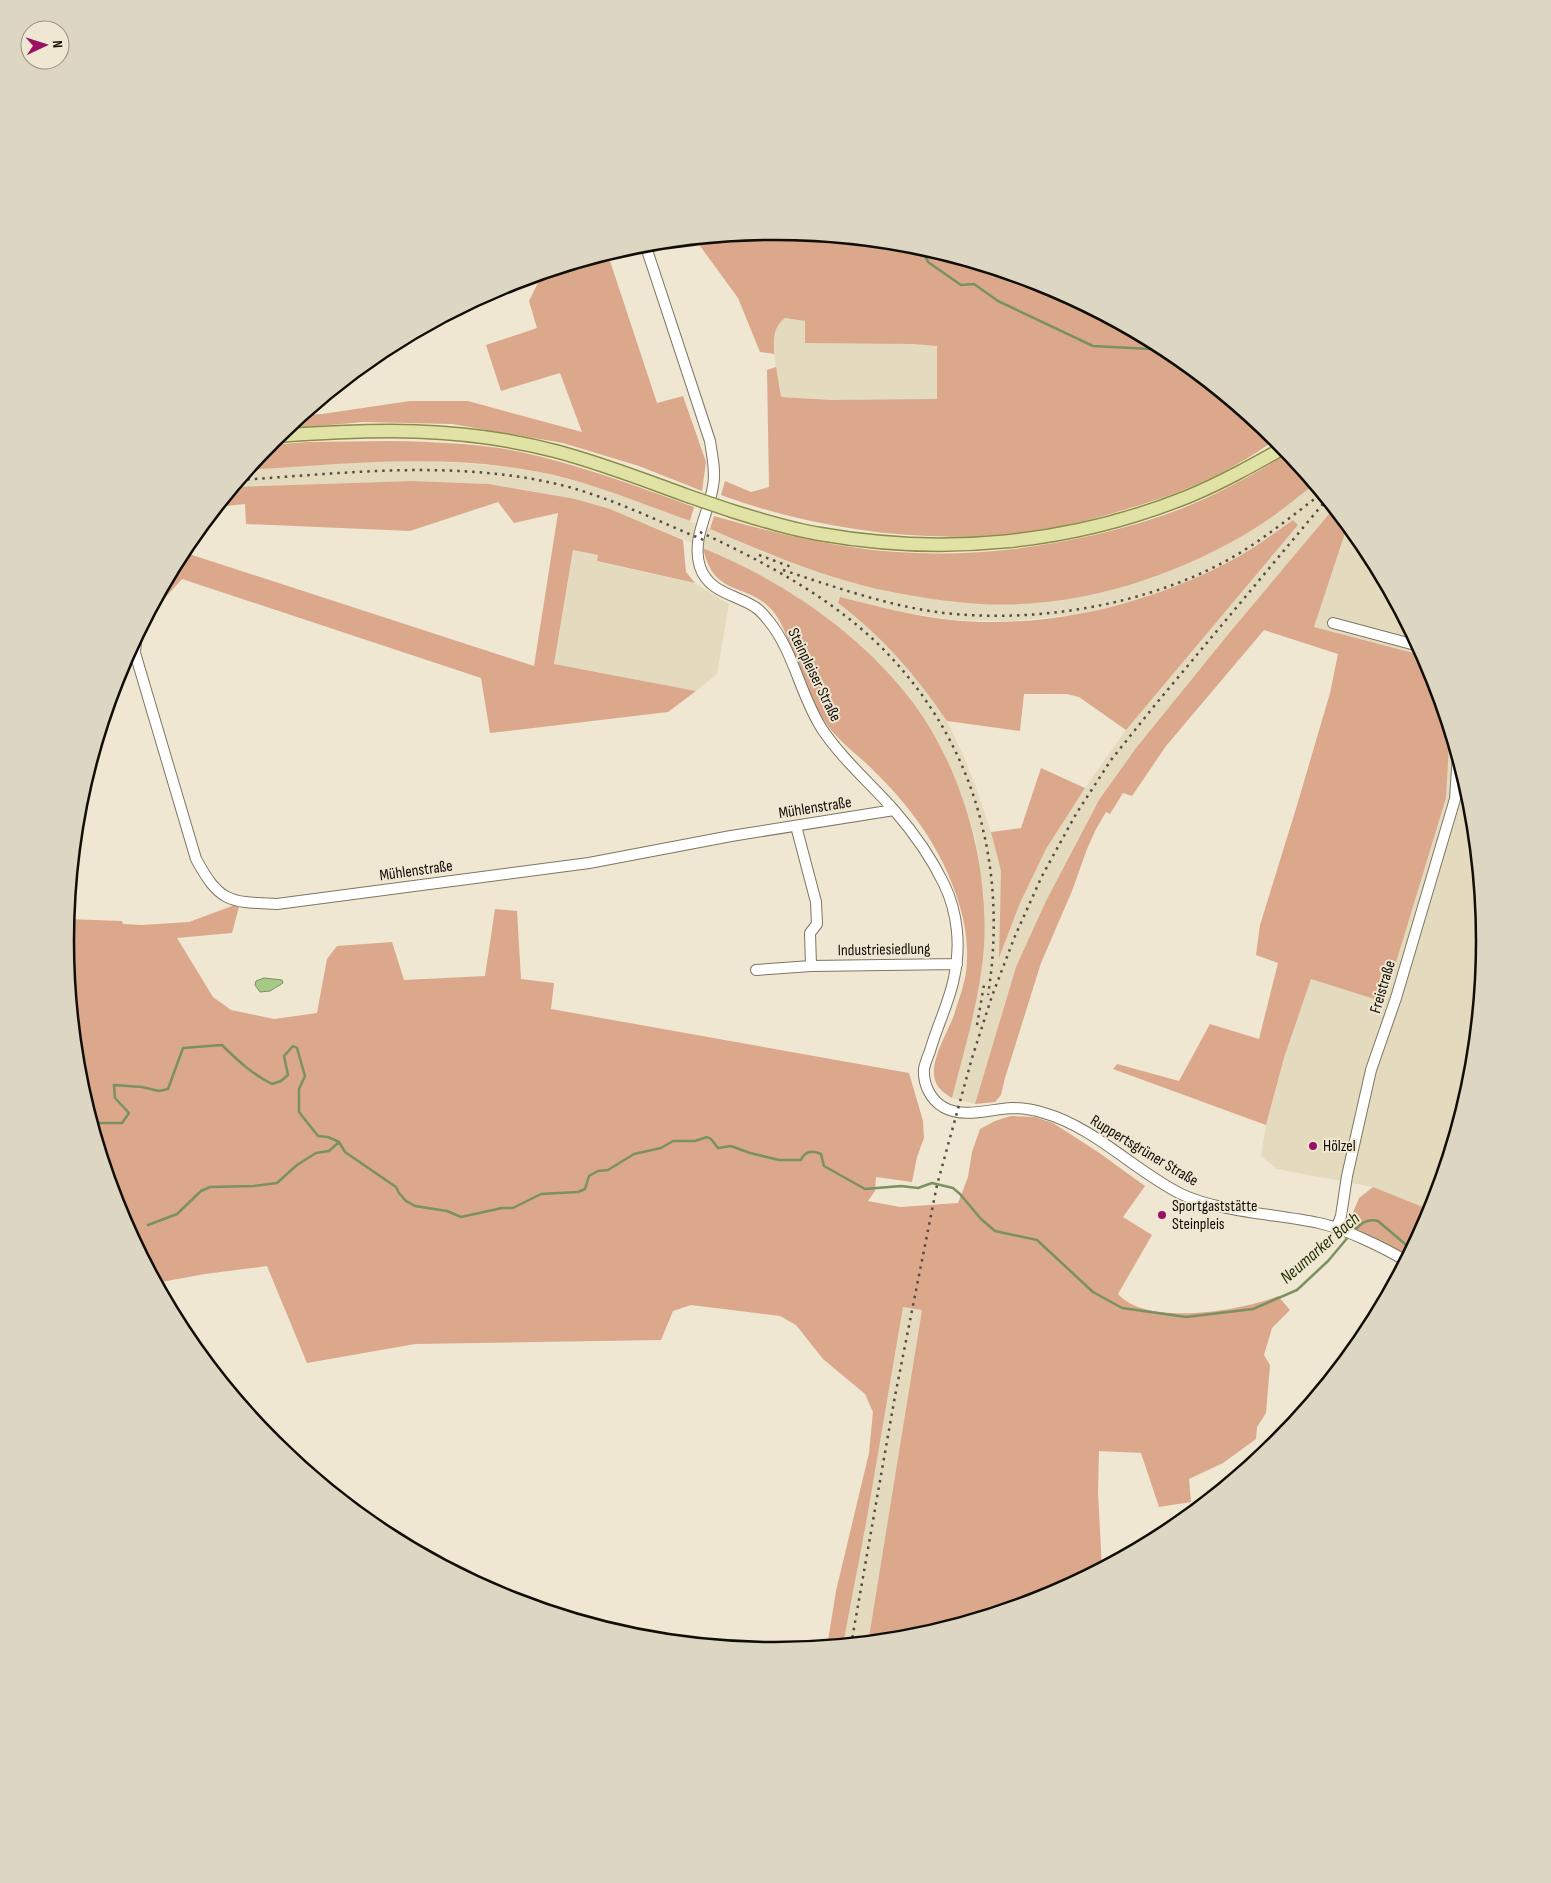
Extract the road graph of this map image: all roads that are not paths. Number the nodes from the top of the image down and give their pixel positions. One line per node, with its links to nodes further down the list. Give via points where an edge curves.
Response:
1 (648, 252): 8 (street, Steinpleiser Straße, via 710,442 714,484 698,541 701,570 716,588 764,614 778,632 821,728 837,750)
2 (290, 435): 3 (main road, bridge, via 396,430 482,436 601,464 773,523 810,532 912,545 1026,540 1084,529 1187,497)
3 (1277, 451)
4 (1333, 623): 5 (street)
5 (1411, 644)
6 (135, 654): 9 (street, Mühlenstraße, via 196,859 208,882 222,895 240,903 277,904 589,863)
7 (1456, 773): 14 (street, Freistraße, via 1454,799 1396,998 1371,1070 1347,1176)
8 (894, 810): 9 (street, Mühlenstraße); 10 (street, Steinpleiser Straße, via 915,835 949,895 958,938)
9 (796, 826): 11 (street, via 816,902 817,924 810,933)
10 (957, 964): 11 (street, Industriesiedlung); 13 (street, Steinpleiser Straße, via 949,998 924,1068 929,1092 934,1100)
11 (811, 966): 12 (street, Industriesiedlung)
12 (756, 970)
13 (950, 1110): 14 (street, Ruppertsgrüner Straße, via 973,1113 1016,1108 1048,1114 1067,1121 1151,1176 1201,1202)
14 (1340, 1230): 15 (street, Ruppertsgrüner Straße)
15 (1402, 1258)

